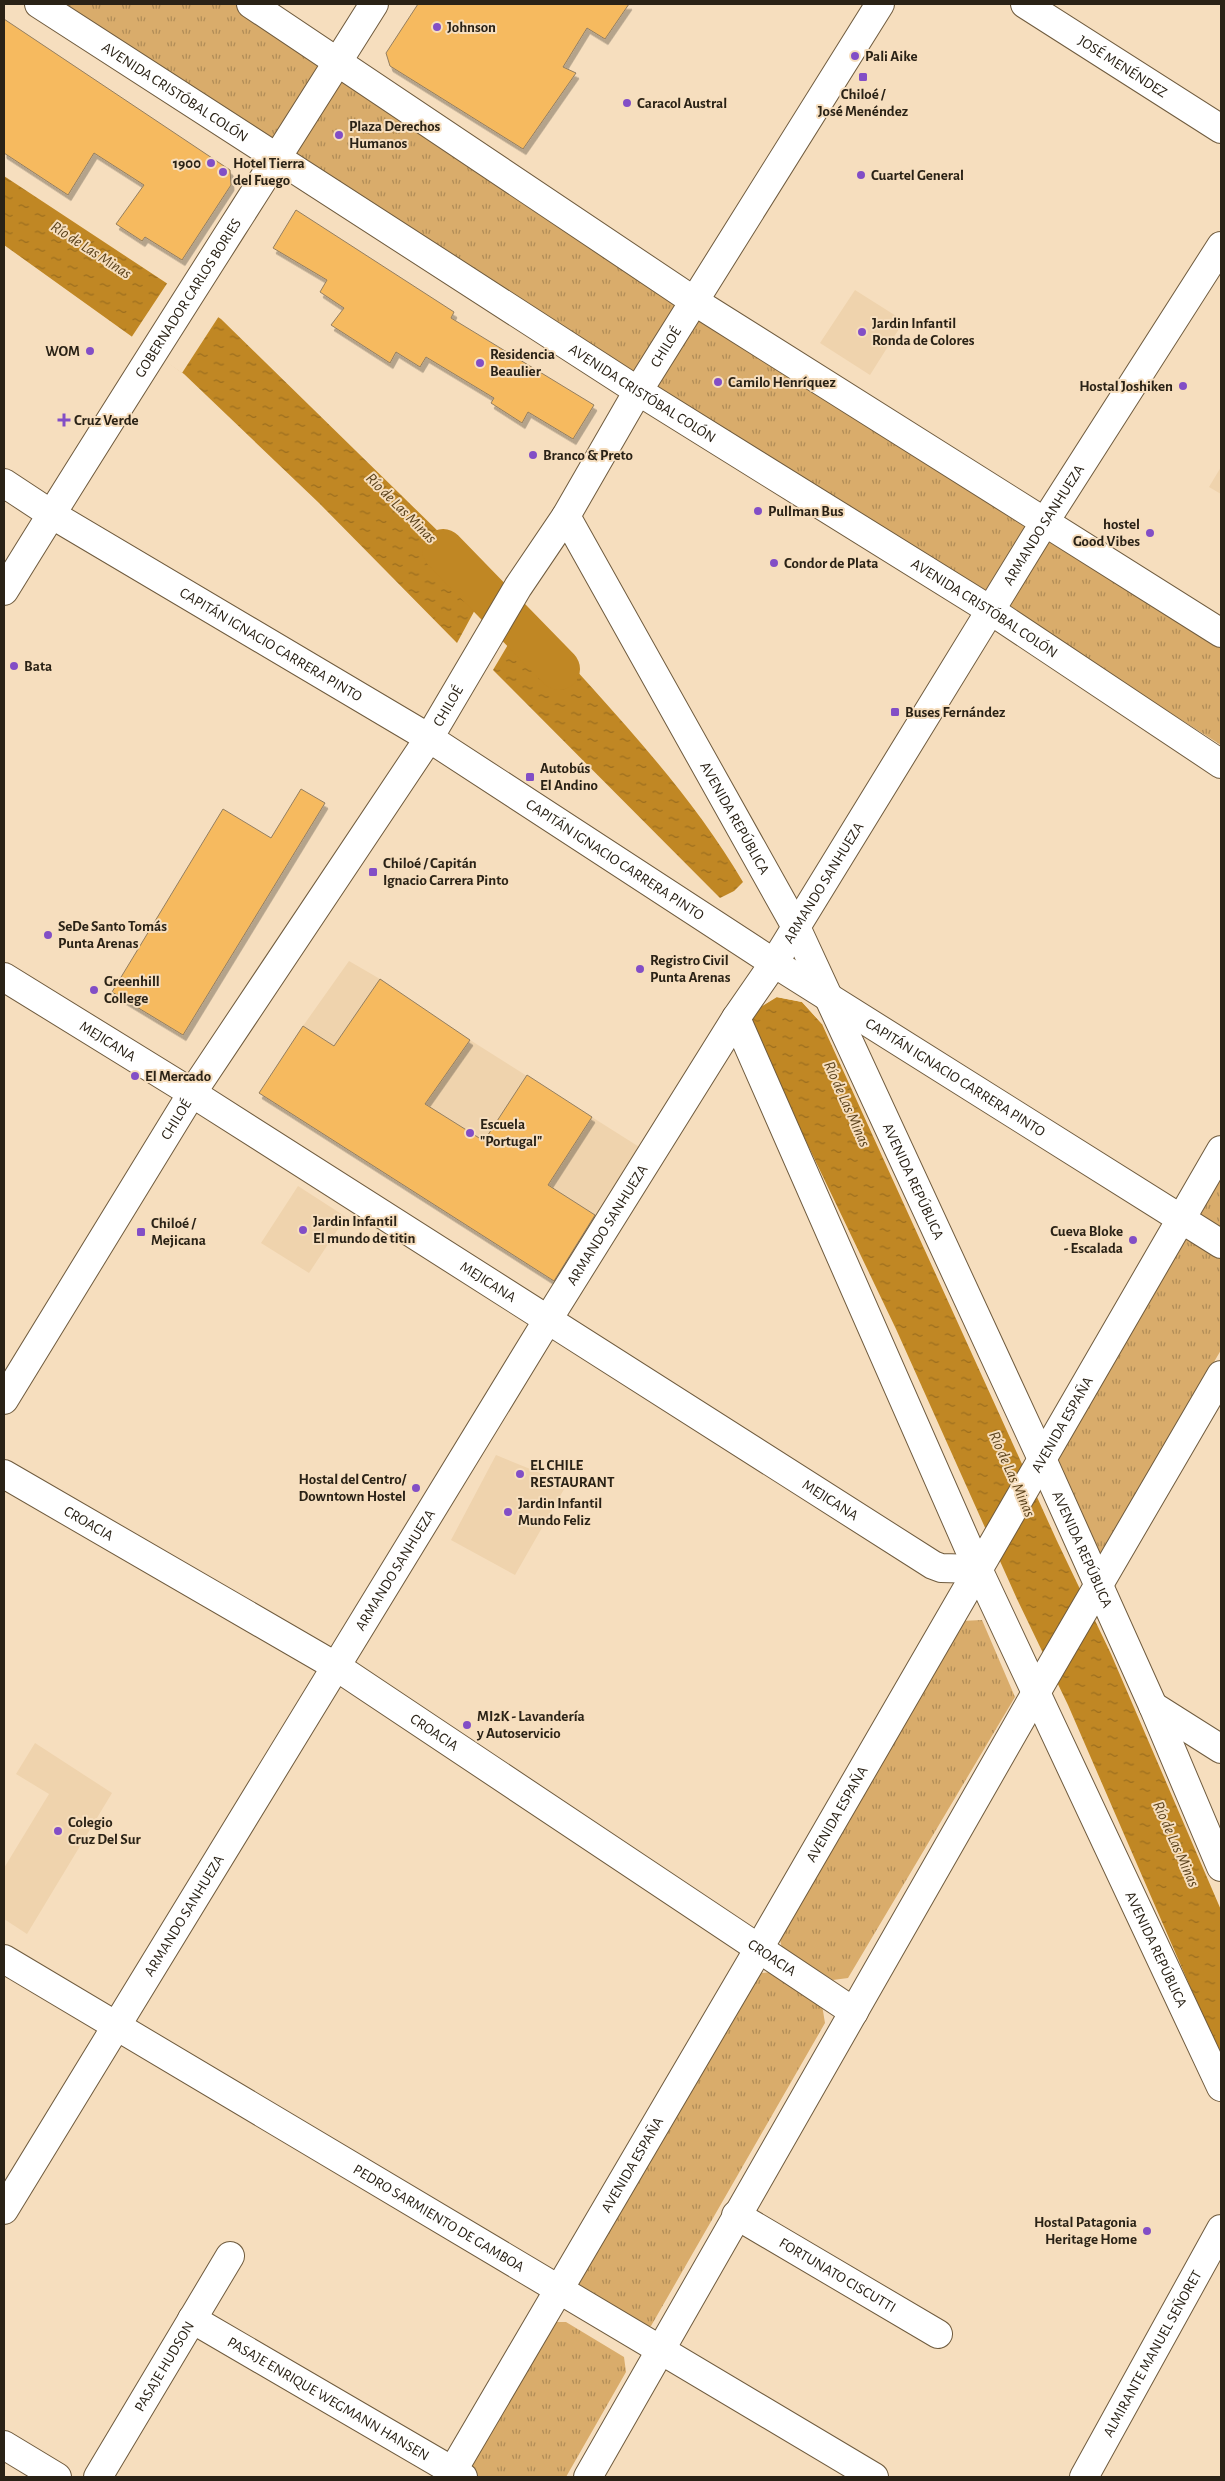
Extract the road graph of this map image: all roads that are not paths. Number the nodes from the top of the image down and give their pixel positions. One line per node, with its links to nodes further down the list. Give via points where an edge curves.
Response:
1 (39, 4): 8 (street, AVENIDA CRISTÓBAL COLÓN)
2 (251, 4): 6 (street)
3 (374, 4): 6 (street, GOBERNADOR CARLOS BORIES)
4 (880, 4): 10 (street, CHILOÉ)
5 (1025, 4): 7 (street, JOSÉ MENÉNDEZ)
6 (338, 60): 8 (street, GOBERNADOR CARLOS BORIES); 10 (street)
7 (1221, 129)
8 (277, 158): 11 (street, AVENIDA CRISTÓBAL COLÓN); 13 (street, GOBERNADOR CARLOS BORIES)
9 (1221, 246): 15 (street, ARMANDO SANHUEZA)
10 (694, 301): 11 (street, CHILOÉ); 15 (street)
11 (638, 391): 14 (street, CHILOÉ); 17 (street, AVENIDA CRISTÓBAL COLÓN)
12 (4, 483): 13 (street, CAPITÁN IGNACIO CARRERA PINTO)
13 (51, 514): 16 (street, GOBERNADOR CARLOS BORIES); 19 (street, CAPITÁN IGNACIO CARRERA PINTO)
14 (566, 516): 19 (street, CHILOÉ, via 518,587); 21 (street, AVENIDA REPÚBLICA)
15 (1044, 523): 17 (street, ARMANDO SANHUEZA); 18 (street)
16 (4, 592)
17 (990, 610): 20 (street, AVENIDA CRISTÓBAL COLÓN); 21 (street, ARMANDO SANHUEZA)
18 (1221, 633)
19 (429, 738): 22 (street, CAPITÁN IGNACIO CARRERA PINTO); 26 (street, CHILOÉ)
20 (1221, 764)
21 (796, 927): 22 (street, ARMANDO SANHUEZA); 24 (street, AVENIDA REPÚBLICA)
22 (774, 963): 24 (street, CAPITÁN IGNACIO CARRERA PINTO); 25 (street, ARMANDO SANHUEZA)
23 (4, 977): 26 (street, MEJICANA)
24 (832, 1002): 28 (street, CAPITÁN IGNACIO CARRERA PINTO); 33 (street, AVENIDA REPÚBLICA)
25 (736, 1018): 30 (street, ARMANDO SANHUEZA); 35 (street, AVENIDA REPÚBLICA)
26 (192, 1093): 30 (street, MEJICANA); 32 (street, CHILOÉ)
27 (1221, 1150): 28 (street, AVENIDA ESPAÑA)
28 (1182, 1218): 29 (street, CAPITÁN IGNACIO CARRERA PINTO); 33 (street, AVENIDA ESPAÑA)
29 (1221, 1244)
30 (547, 1321): 35 (street, MEJICANA, via 933,1565 942,1568); 37 (street, ARMANDO SANHUEZA)
31 (1221, 1376): 36 (street)
32 (4, 1400)
33 (1038, 1466): 35 (street, AVENIDA ESPAÑA); 36 (street, AVENIDA REPÚBLICA)
34 (4, 1474): 37 (street, CROACIA)
35 (983, 1560): 38 (street, AVENIDA REPÚBLICA); 42 (street, AVENIDA ESPAÑA)
36 (1094, 1593): 38 (street); 39 (street, AVENIDA REPÚBLICA)
37 (337, 1667): 42 (street, CROACIA); 45 (street, ARMANDO SANHUEZA)
38 (1041, 1684): 44 (street); 46 (street, AVENIDA REPÚBLICA)
39 (1153, 1706): 40 (street); 41 (street, AVENIDA REPÚBLICA)
40 (1221, 1749)
41 (1221, 1867)
42 (758, 1950): 44 (street, CROACIA); 51 (street, AVENIDA ESPAÑA)
43 (4, 1958): 45 (street, PEDRO SARMIENTO DE GAMBOA)
44 (854, 2012): 48 (street)
45 (117, 2028): 47 (street, ARMANDO SANHUEZA); 51 (street, PEDRO SARMIENTO DE GAMBOA)
46 (1221, 2087)
47 (4, 2210)
48 (736, 2215): 53 (street, FORTUNATO CISCUTTI); 54 (street)
49 (1221, 2229): 61 (street, ALMIRANTE MANUEL SEÑORET)
50 (230, 2256): 52 (street, PASAJE HUDSON)
51 (558, 2290): 54 (street, PEDRO SARMIENTO DE GAMBOA); 56 (street, AVENIDA ESPAÑA)
52 (192, 2319): 56 (street, PASAJE ENRIQUE WEGMANN HANSEN); 58 (street, PASAJE HUDSON)
53 (938, 2334)
54 (662, 2350): 59 (street); 60 (street, PEDRO SARMIENTO DE GAMBOA)
55 (4, 2445): 57 (street)
56 (455, 2475)
57 (57, 2477)
58 (98, 2477)
59 (588, 2477)
60 (874, 2477)
61 (1084, 2477)

